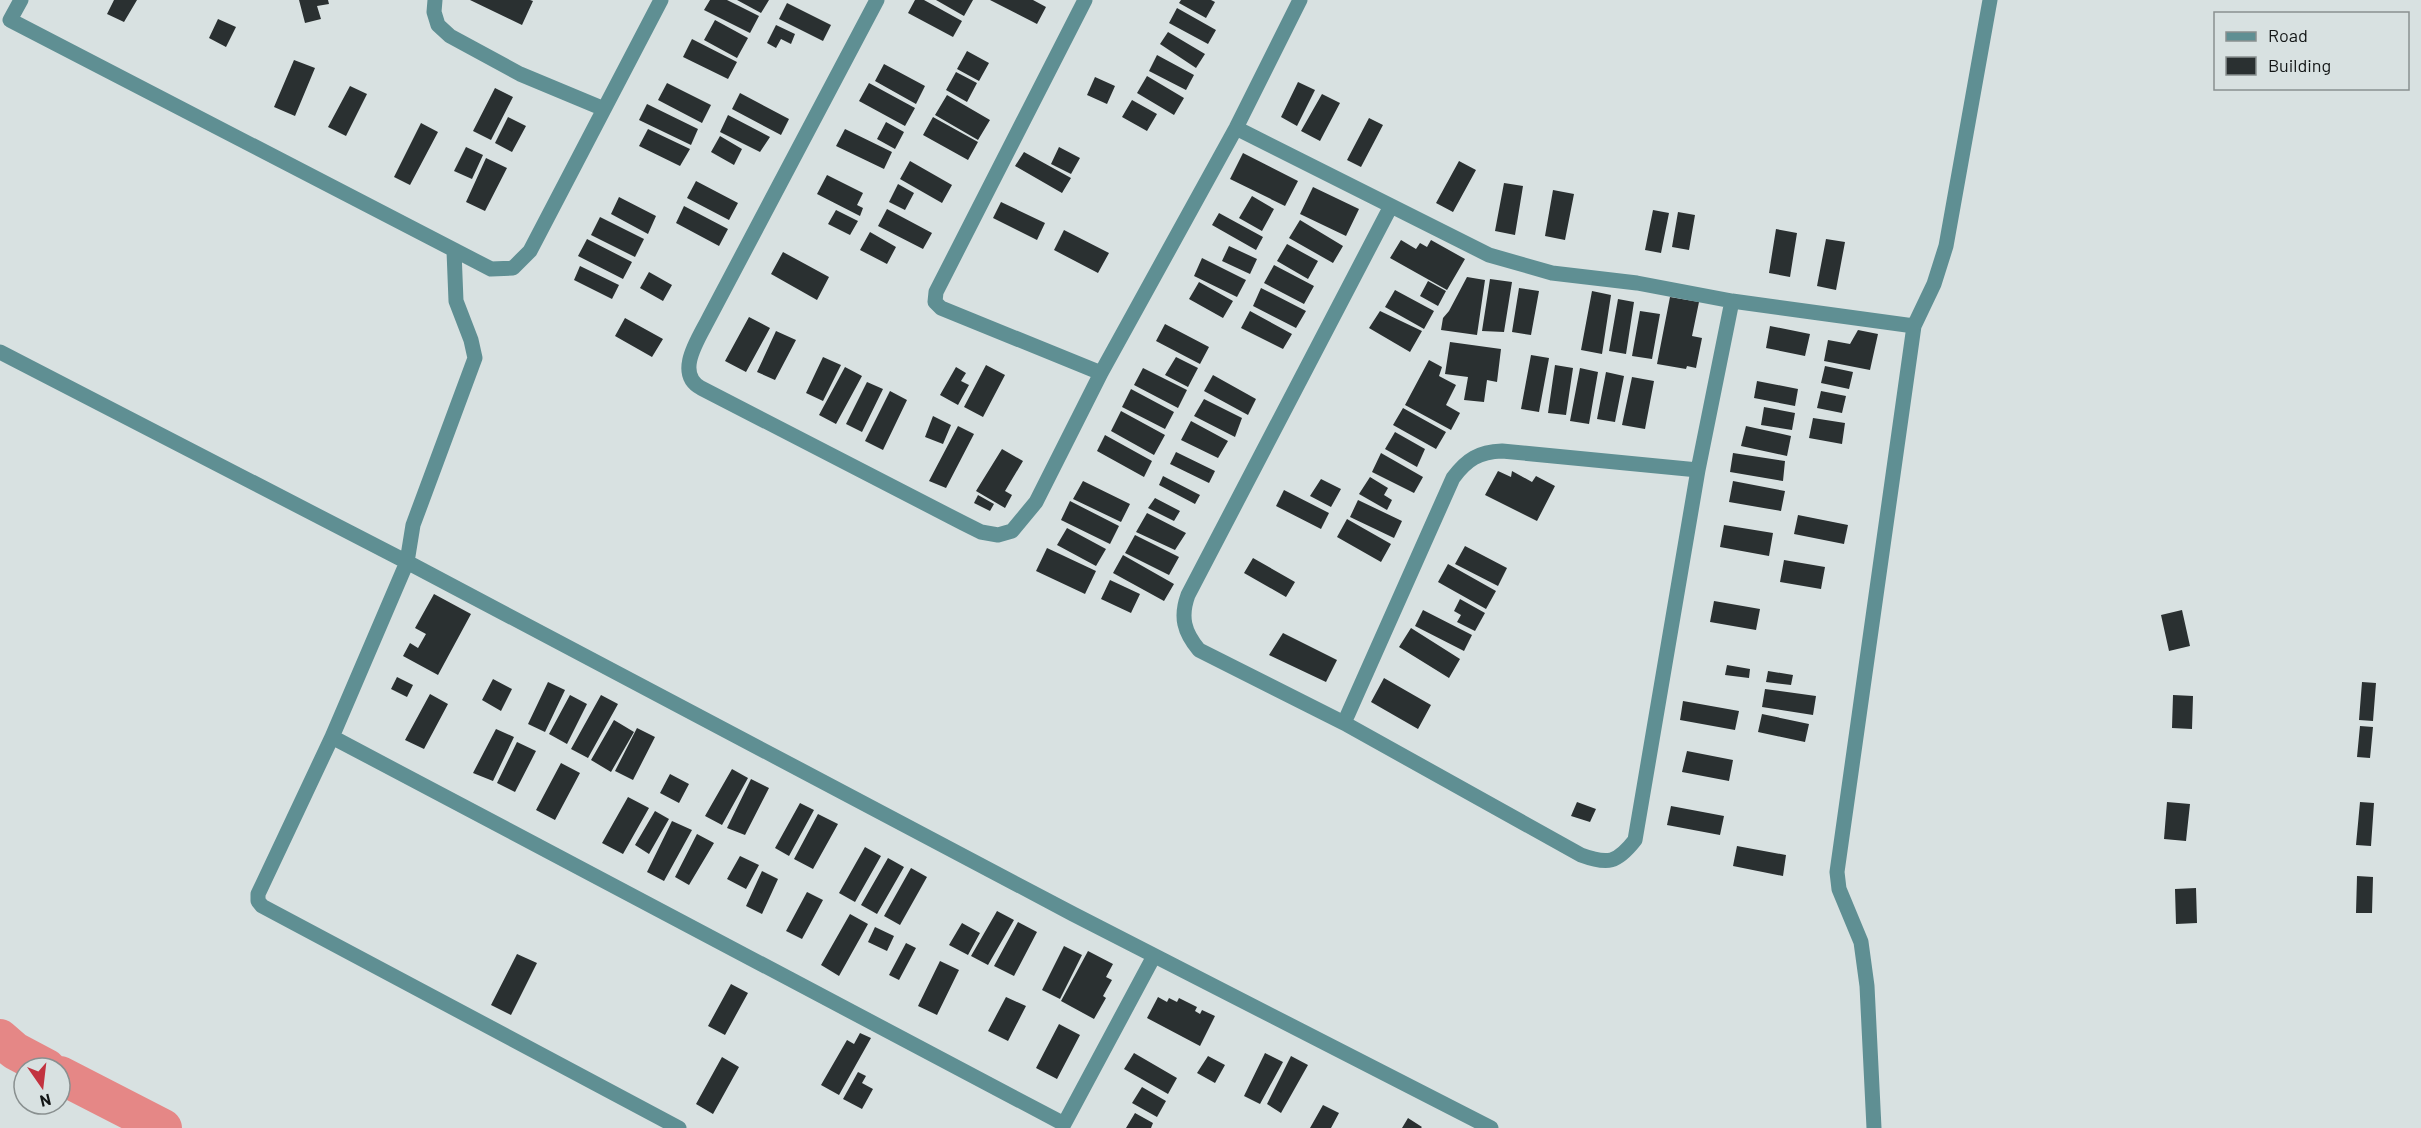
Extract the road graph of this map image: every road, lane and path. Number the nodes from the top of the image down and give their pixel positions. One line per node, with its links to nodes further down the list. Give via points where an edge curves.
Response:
1 (21, 0): 8 (street)
2 (435, 0): 9 (street, via 438,25 450,36 520,74)
3 (661, 0): 9 (street)
4 (877, 0): 16 (street, via 709,318 688,363 689,378 963,524 998,536 1012,531 1035,502)
5 (1084, 0): 16 (street, via 936,291 935,302 941,308)
6 (1300, 0): 10 (street)
7 (1989, 0): 14 (street, via 1946,246)
8 (5, 18): 12 (street)
9 (604, 109): 12 (street, via 530,251 513,268 491,269)
10 (1236, 128): 11 (street); 16 (street)
11 (1391, 206): 13 (street, via 1489,255 1552,273 1636,283); 19 (street, via 1183,608 1190,638 1199,651)
12 (454, 251): 18 (street, via 456,301 475,358 413,525)
13 (1732, 301): 14 (street); 17 (street)
14 (1914, 326): 25 (street, via 1837,872 1839,889 1860,942 1867,986)
15 (0, 352): 18 (street)
16 (1101, 373)
17 (1698, 470): 19 (street, via 1502,452 1477,455 1463,464 1453,478); 19 (street, via 1635,840 1626,852 1614,860 1599,862 1581,855)
18 (407, 562): 20 (street); 21 (street)
19 (1344, 723)
20 (332, 736): 22 (street); 23 (street, via 258,894 258,902)
21 (1154, 956): 22 (street); 24 (street)
22 (1063, 1126)
23 (679, 1128)
24 (1491, 1128)
25 (1874, 1128)

